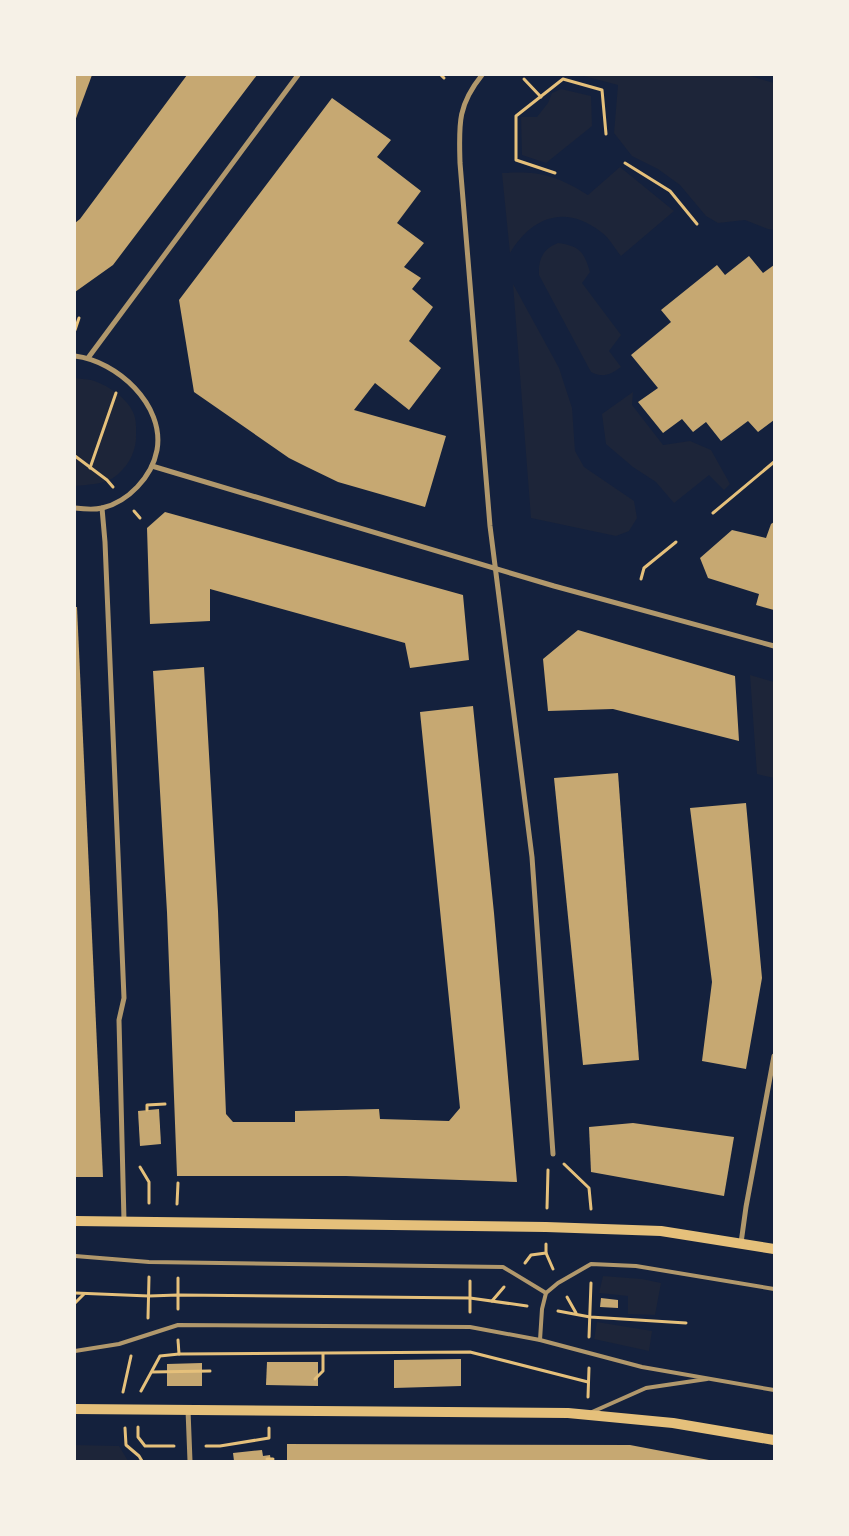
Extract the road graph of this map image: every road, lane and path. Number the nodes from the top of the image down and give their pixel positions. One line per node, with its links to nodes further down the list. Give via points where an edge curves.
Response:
1 (298, 75): 12 (street)
2 (482, 75): 23 (street, via 470,90 461,111 459,131)
3 (524, 79): 4 (path)
4 (541, 97): 5 (path, via 563,79 602,90); 7 (path, via 516,116 516,160)
5 (606, 134)
6 (624, 163): 8 (path, via 670,191)
7 (555, 173)
8 (697, 224)
9 (79, 318): 10 (path)
10 (75, 330)
11 (75, 356): 12 (street)
12 (88, 358): 16 (street, via 132,383 143,398 156,429 157,450)
13 (116, 394): 17 (path)
14 (75, 456): 17 (path)
15 (774, 462): 21 (path)
16 (152, 466): 20 (street, via 140,486 124,499); 23 (street)
17 (90, 468): 18 (path)
18 (107, 480)
19 (75, 508): 20 (street)
20 (102, 508): 31 (street, via 124,998 118,1020)
21 (713, 513)
22 (676, 542): 24 (path, via 644,568)
23 (494, 568): 25 (street); 29 (street, via 532,857)
24 (641, 579)
25 (774, 646)
26 (774, 1056): 33 (street)
27 (165, 1104): 28 (path, via 147,1105)
28 (148, 1110)
29 (553, 1154): 32 (path, via 589,1188)
30 (75, 1221): 31 (main road)
31 (124, 1222): 32 (main road)
32 (593, 1228): 33 (main road, via 661,1231)
33 (741, 1243): 34 (main road)
34 (774, 1249)
35 (75, 1256): 40 (lane, via 159,1262 503,1267)
36 (591, 1264): 37 (lane, via 636,1266); 40 (lane); 43 (path)
37 (774, 1289)
38 (75, 1293): 39 (path)
39 (84, 1293): 41 (path); 42 (path, via 470,1298)
40 (546, 1293): 42 (lane)
41 (75, 1303)
42 (542, 1309): 43 (path); 45 (lane)
43 (590, 1317): 44 (path); 47 (path)
44 (686, 1323)
45 (540, 1340): 46 (lane, via 470,1327 178,1325 119,1344); 47 (lane)
46 (75, 1351)
47 (589, 1352): 51 (lane, via 642,1367); 53 (path)
48 (323, 1354): 50 (path, via 179,1354 160,1356); 52 (path, via 323,1371); 53 (path, via 470,1352)
49 (210, 1371): 50 (path)
50 (152, 1372): 56 (path, via 139,1394)
51 (711, 1378): 54 (lane); 58 (lane, via 646,1388)
52 (315, 1379)
53 (588, 1382): 58 (path)
54 (774, 1390)
55 (75, 1409): 56 (main road)
56 (139, 1410): 57 (main road); 60 (path)
57 (188, 1410): 58 (main road); 67 (street)
58 (588, 1414): 62 (main road, via 673,1423)
59 (125, 1436): 66 (path, via 126,1445)
60 (138, 1437)
61 (269, 1438): 63 (path)
62 (774, 1440)
63 (220, 1446)
64 (267, 1459): 65 (path)
65 (273, 1459)
66 (142, 1461)
67 (190, 1461)

